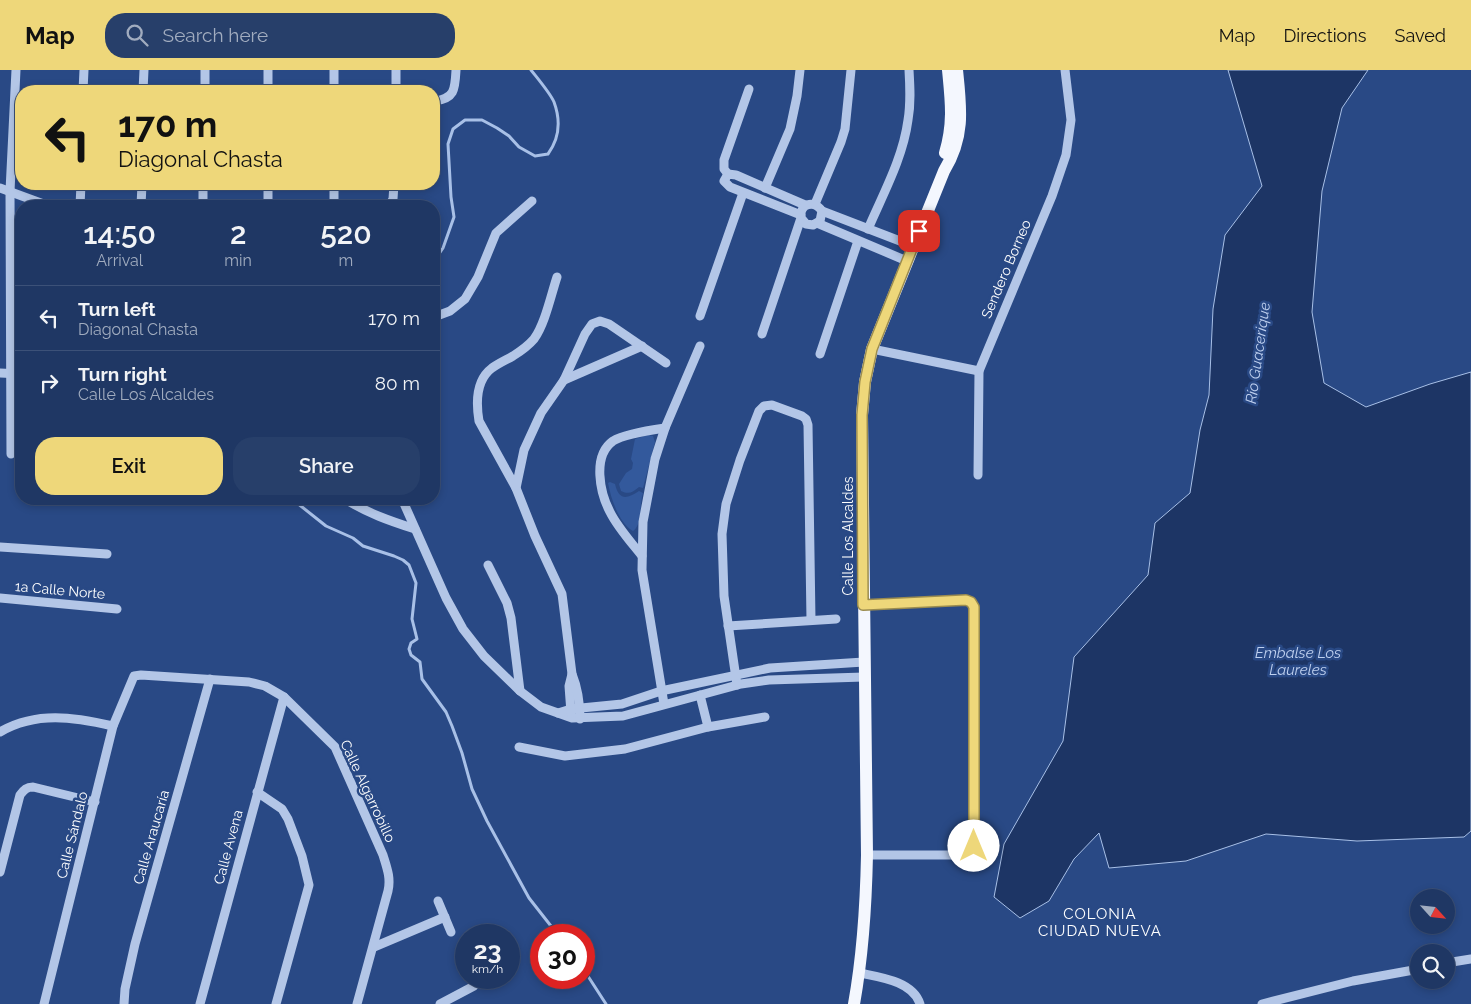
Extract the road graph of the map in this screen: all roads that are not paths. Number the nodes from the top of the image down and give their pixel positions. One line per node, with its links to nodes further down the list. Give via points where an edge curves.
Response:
1 (16, 70): 15 (street)
2 (84, 70): 16 (street)
3 (144, 70): 17 (street)
4 (205, 70): 18 (street)
5 (268, 70): 19 (street)
6 (334, 70): 20 (street)
7 (396, 70): 21 (street)
8 (456, 70): 24 (street, via 451,96)
9 (800, 70): 28 (street, via 790,129)
10 (851, 70): 33 (street, via 841,142)
11 (909, 70): 37 (street, via 910,100 902,147)
12 (948, 70): 25 (main road, Calle Los Alcaldes, via 952,120)
13 (958, 70): 25 (main road, Calle Los Alcaldes, via 961,119 958,139)
14 (1065, 70): 50 (street, Sendero Borneo, via 1071,120 1066,155 1052,196)
15 (15, 85)
16 (83, 85)
17 (143, 85)
18 (205, 85)
19 (268, 85)
20 (334, 85)
21 (396, 85)
22 (750, 89): 26 (street, via 724,160)
23 (15, 90): 29 (street)
24 (440, 100)
25 (944, 171): 39 (main road, Calle Los Alcaldes)
26 (728, 174): 28 (street); 30 (street, via 724,180 726,184)
27 (0, 188): 29 (street)
28 (765, 188): 33 (street)
29 (10, 191): 31 (street); 52 (street)
30 (743, 193): 35 (street); 43 (street)
31 (33, 200)
32 (532, 201): 42 (street, via 496,233 478,278 465,299)
33 (810, 205): 34 (street); 35 (street)
34 (822, 211): 36 (street); 37 (street)
35 (801, 216): 36 (street, via 810,225); 44 (street)
36 (817, 224): 38 (street)
37 (868, 229): 39 (street)
38 (858, 241): 40 (street); 48 (street)
39 (913, 246): 40 (main road, Calle Los Alcaldes)
40 (907, 261): 47 (main road, Calle Los Alcaldes)
41 (557, 277): 58 (street, via 534,338 525,348 491,368 479,388 479,421)
42 (440, 315)
43 (700, 316)
44 (762, 334)
45 (642, 346): 49 (street); 54 (street); 54 (street, via 609,324 600,321 592,324)
46 (700, 346): 55 (street)
47 (872, 349): 50 (street); 67 (main road, Calle Los Alcaldes, via 862,415)
48 (820, 354)
49 (666, 363)
50 (978, 371): 57 (street)
51 (0, 373): 52 (street)
52 (11, 374): 53 (street); 56 (street)
53 (15, 374)
54 (564, 380): 58 (street, via 541,413 524,450)
55 (664, 428): 64 (street, via 643,522); 64 (street, via 614,440 605,449 600,462 601,480 610,512)
56 (11, 454)
57 (978, 475)
58 (516, 488): 83 (street, via 562,594 572,674 577,686)
59 (354, 505): 61 (street)
60 (405, 505): 61 (street)
61 (415, 529): 78 (street, via 463,628 484,656)
62 (0, 547): 63 (street)
63 (107, 554)
64 (642, 556): 79 (street)
65 (488, 565): 78 (street, via 511,618)
66 (0, 598): 68 (street, 1a Calle Norte)
67 (863, 605): 72 (main road, Calle Los Alcaldes); 91 (street, via 966,600 974,607 972,852)
68 (117, 609)
69 (836, 619): 70 (street)
70 (810, 620): 71 (street); 71 (street, via 808,425 802,416 772,405 764,406 759,412 726,504 722,534)
71 (728, 626): 73 (street)
72 (864, 662): 73 (street, via 770,668); 75 (main road, Calle Los Alcaldes)
73 (735, 674): 77 (street); 79 (street)
74 (134, 676): 76 (street, Calle Algarrobillo); 85 (street, Calle Sándalo)
75 (864, 677): 77 (street, via 769,680); 91 (main road, Calle Los Alcaldes)
76 (210, 678): 81 (street, Calle Algarrobillo, via 265,686); 103 (street, Calle Araucaría, via 135,944)
77 (737, 685): 80 (street)
78 (520, 691): 83 (street, via 541,707 558,713)
79 (661, 691): 82 (street); 83 (street)
80 (700, 695): 82 (street); 86 (street)
81 (284, 697): 89 (street, Calle Avena); 96 (street, Calle Algarrobillo, via 335,747 383,855 390,882)
82 (664, 704): 83 (street, via 623,716)
83 (576, 714)
84 (765, 717): 86 (street)
85 (113, 726): 87 (street, via 86,720 48,718); 90 (street, Calle Sándalo)
86 (708, 727): 88 (street, via 625,749 565,756)
87 (0, 732)
88 (519, 747)
89 (257, 792): 104 (street, Calle Avena); 105 (street, via 282,809 288,819 309,885)
90 (95, 802): 92 (street, via 33,787 23,790); 102 (street, Calle Sándalo)
91 (867, 855): 100 (main road, Calle Los Alcaldes)
92 (0, 872)
93 (438, 901): 94 (street)
94 (445, 917): 95 (street); 96 (street)
95 (451, 932)
96 (374, 948): 106 (street, Calle Algarrobillo)
97 (1471, 959): 98 (street)
98 (1455, 962)
99 (1410, 970): 110 (street, via 1353,980)
100 (860, 973): 108 (main road, Calle Los Alcaldes); 109 (street, via 904,986)
101 (468, 989): 107 (street)
102 (44, 1004)
103 (124, 1004)
104 (200, 1004)
105 (276, 1004)
106 (357, 1004)
107 (440, 1004)
108 (854, 1004)
109 (920, 1004)
110 (1262, 1004)

